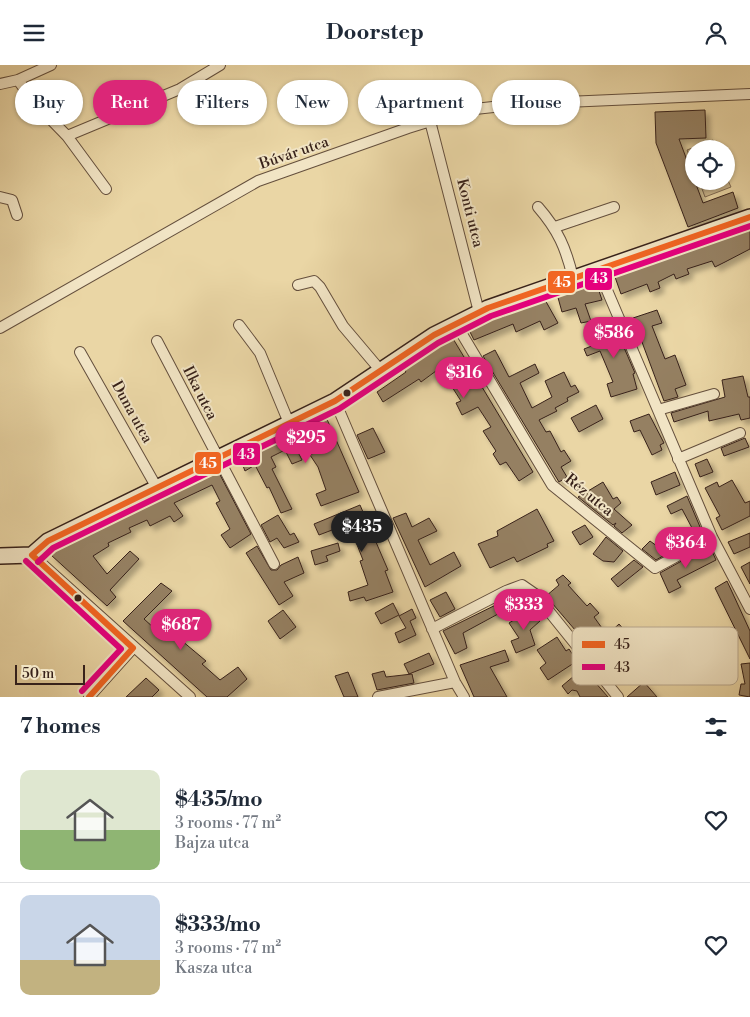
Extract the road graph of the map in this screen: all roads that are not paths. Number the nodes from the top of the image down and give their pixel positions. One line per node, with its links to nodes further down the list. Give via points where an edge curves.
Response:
1 (52, 65): 3 (street)
2 (220, 65): 11 (street, via 180,89)
3 (18, 80)
4 (15, 81): 5 (street)
5 (0, 84)
6 (750, 94): 7 (street, Búvár utca)
7 (482, 108)
8 (56, 125): 11 (street)
9 (419, 125): 25 (street, Búvár utca, via 258,181)
10 (431, 125): 22 (street, Konti utca)
11 (66, 136): 12 (street)
12 (106, 189)
13 (0, 197): 16 (street, via 12,200)
14 (538, 207): 18 (street)
15 (614, 207): 18 (street)
16 (17, 215)
17 (750, 217): 19 (street)
18 (555, 227): 20 (street, via 568,256)
19 (598, 269): 20 (street); 31 (street)
20 (573, 278): 22 (street)
21 (298, 285): 28 (street, via 314,281 320,287 343,326)
22 (479, 312): 23 (street)
23 (456, 324): 28 (street); 37 (street, Réz utca, via 552,485 655,568)
24 (239, 325): 32 (street, via 260,353)
25 (0, 328)
26 (157, 341): 34 (street, Ilka utca)
27 (80, 351): 36 (street, Duna utca)
28 (381, 371): 30 (street)
29 (714, 394): 31 (street)
30 (335, 401): 32 (street); 42 (street)
31 (658, 410): 35 (street)
32 (289, 423): 34 (street)
33 (740, 433): 35 (street)
34 (218, 458): 36 (street); 40 (street, Ilka utca)
35 (678, 459): 37 (street)
36 (157, 487): 38 (street, via 48,541)
37 (712, 537): 41 (street)
38 (32, 555): 39 (street); 44 (street)
39 (0, 556)
40 (274, 564)
41 (750, 609)
42 (432, 629): 43 (street, via 522,585 535,595); 45 (street)
43 (572, 640)
44 (133, 648): 47 (street); 48 (street)
45 (455, 682): 49 (street); 50 (street)
46 (608, 685): 51 (street)
47 (89, 697)
48 (190, 697)
49 (378, 697)
50 (464, 697)
51 (618, 697)

